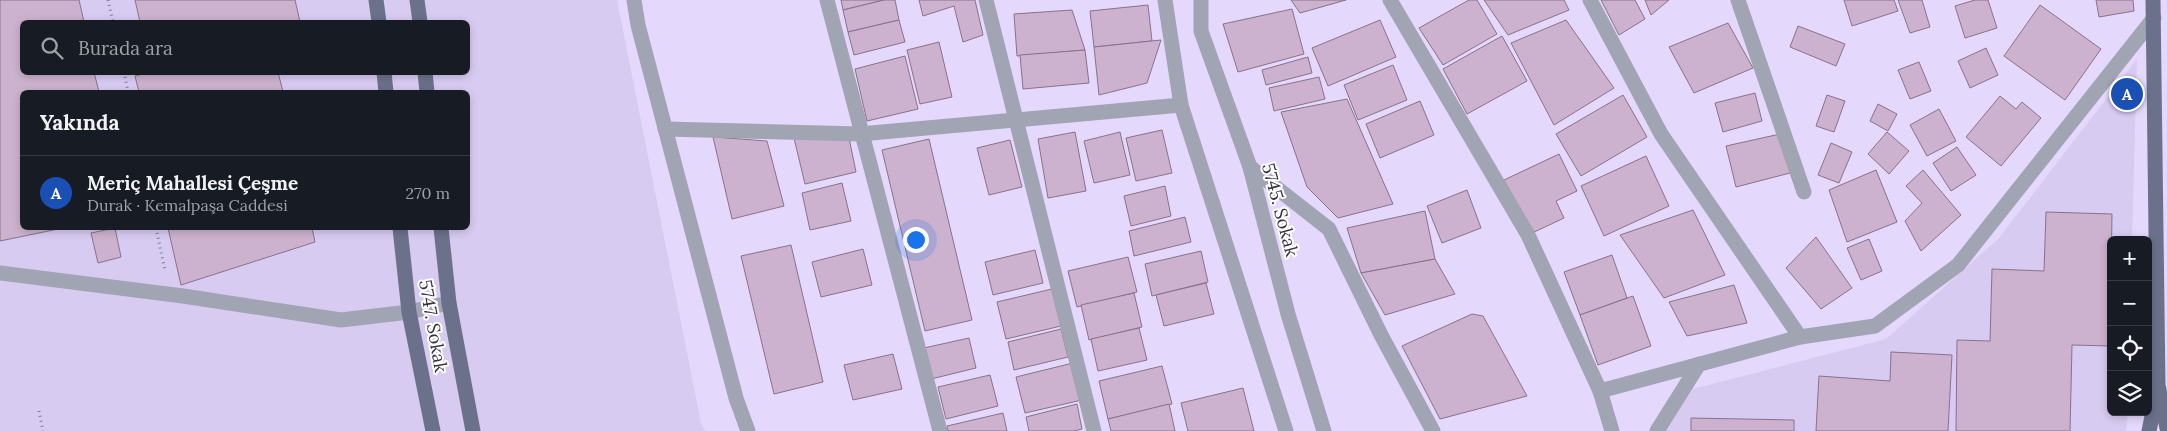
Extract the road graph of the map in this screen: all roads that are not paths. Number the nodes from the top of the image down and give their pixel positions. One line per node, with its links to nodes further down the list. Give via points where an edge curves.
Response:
1 (376, 0): 13 (main road)
2 (417, 0): 14 (main road)
3 (634, 0): 21 (street)
4 (827, 0): 22 (street)
5 (986, 0): 20 (street)
6 (1165, 0): 19 (street)
7 (1200, 0): 23 (street, 5745. Sokak, via 1202,31)
8 (1390, 0): 33 (street, via 1528,235)
9 (1590, 0): 30 (street, via 1660,134)
10 (1738, 0): 24 (street)
11 (2154, 0): 12 (main road)
12 (2154, 18): 30 (street, via 1958,265 1874,326); 32 (main road)
13 (379, 20)
14 (420, 20)
15 (384, 75): 17 (main road)
16 (425, 75): 18 (main road)
17 (386, 90)
18 (427, 90)
19 (1181, 104): 20 (street); 40 (street)
20 (1016, 120): 22 (street); 39 (street)
21 (665, 129): 22 (street); 37 (street, via 736,398)
22 (860, 134): 38 (street)
23 (1250, 167): 41 (street, 5745. Sokak, via 1288,314); 42 (street, via 1329,229 1380,335)
24 (1804, 192)
25 (400, 230): 29 (main road, 5747. Sokak)
26 (441, 230): 28 (main road, 5747. Sokak)
27 (0, 273): 29 (street, via 342,320)
28 (449, 303): 29 (street); 36 (main road, 5747. Sokak)
29 (409, 312): 35 (main road, 5747. Sokak)
30 (1800, 336): 31 (street)
31 (1699, 364): 33 (street); 44 (street)
32 (2163, 384): 34 (main road); 45 (main road)
33 (1600, 391): 43 (street)
34 (2167, 428)
35 (433, 431)
36 (473, 431)
37 (748, 431)
38 (940, 431)
39 (1094, 431)
40 (1286, 431)
41 (1324, 431)
42 (1432, 431)
43 (1612, 431)
44 (1657, 431)
45 (2149, 431)

